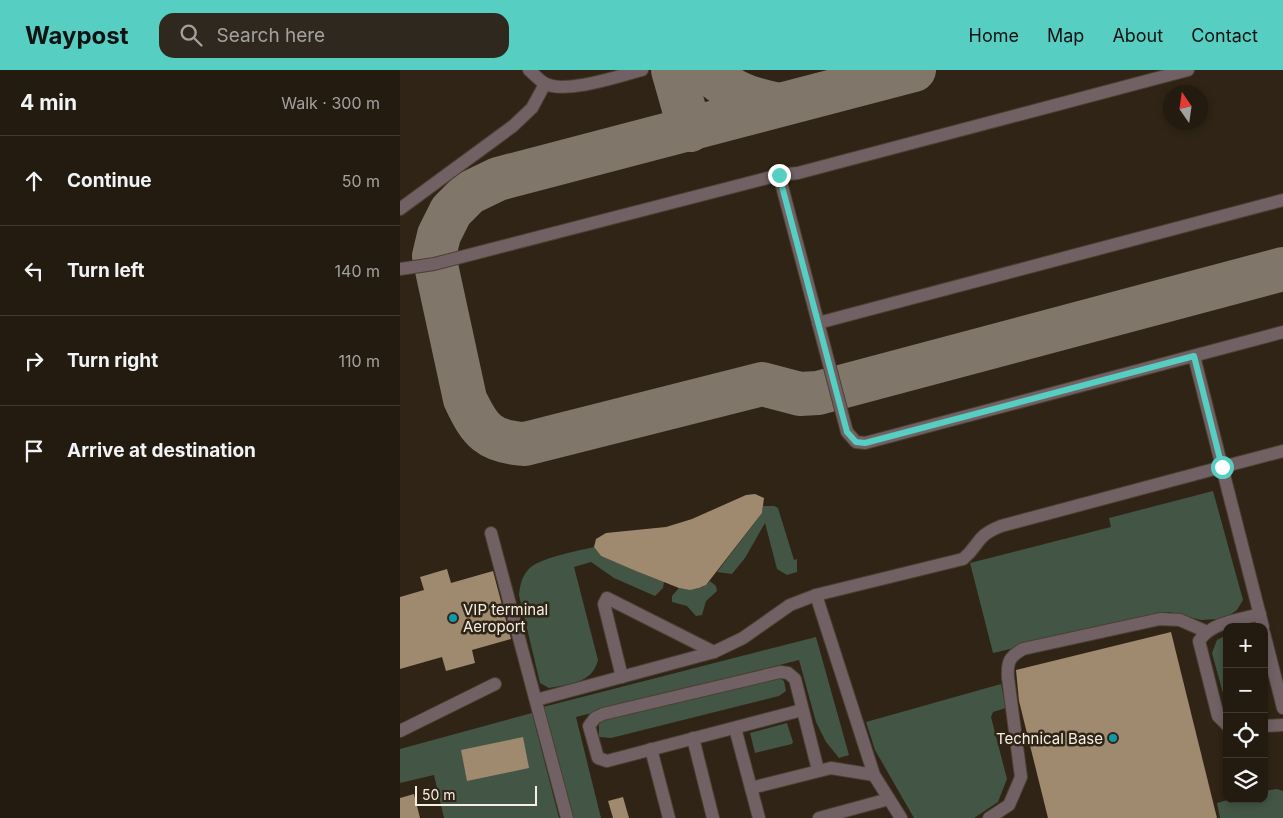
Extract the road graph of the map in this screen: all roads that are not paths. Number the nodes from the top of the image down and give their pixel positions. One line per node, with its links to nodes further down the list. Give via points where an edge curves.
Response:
1 (529, 70): 4 (lane)
2 (642, 70): 4 (lane, via 585,84 559,87)
3 (1188, 70): 5 (lane, via 798,173)
4 (545, 84): 7 (lane, via 532,108 513,126)
5 (779, 175): 8 (lane, via 434,264); 9 (lane)
6 (1283, 200): 9 (lane)
7 (400, 209)
8 (400, 269)
9 (818, 323): 11 (lane, via 847,432 856,442 865,443)
10 (1283, 332): 11 (lane)
11 (1194, 356): 13 (lane)
12 (1283, 451): 13 (lane)
13 (1222, 467): 15 (lane, via 1001,526 984,533 963,560); 16 (lane)
14 (491, 533): 23 (lane)
15 (816, 595): 20 (lane, via 790,606 743,638); 34 (lane)
16 (1260, 614): 17 (lane); 18 (lane)
17 (1262, 623)
18 (1205, 631): 26 (lane, via 1199,641 1218,716); 43 (lane, via 1180,620 1160,619 1023,648 1012,656 1007,663 1008,678 1021,777 1009,804)
19 (1268, 649): 24 (lane)
20 (714, 652): 21 (lane); 21 (lane, via 607,598 604,604)
21 (622, 677): 23 (lane)
22 (495, 684): 30 (lane)
23 (536, 700): 37 (lane)
24 (1283, 708)
25 (802, 710): 29 (lane); 32 (lane, via 795,679 780,672 603,714 589,726 601,760); 33 (lane)
26 (1223, 721)
27 (1283, 725): 28 (lane)
28 (1268, 726)
29 (735, 728): 31 (lane); 35 (lane)
30 (400, 731)
31 (692, 738): 32 (lane); 39 (lane)
32 (651, 749): 38 (lane)
33 (818, 770): 34 (lane, via 831,768); 35 (lane)
34 (874, 775): 36 (lane)
35 (751, 788): 40 (lane)
36 (890, 799): 41 (lane); 42 (lane)
37 (568, 818)
38 (668, 818)
39 (713, 818)
40 (759, 818)
41 (819, 818)
42 (900, 818)
43 (988, 818)

